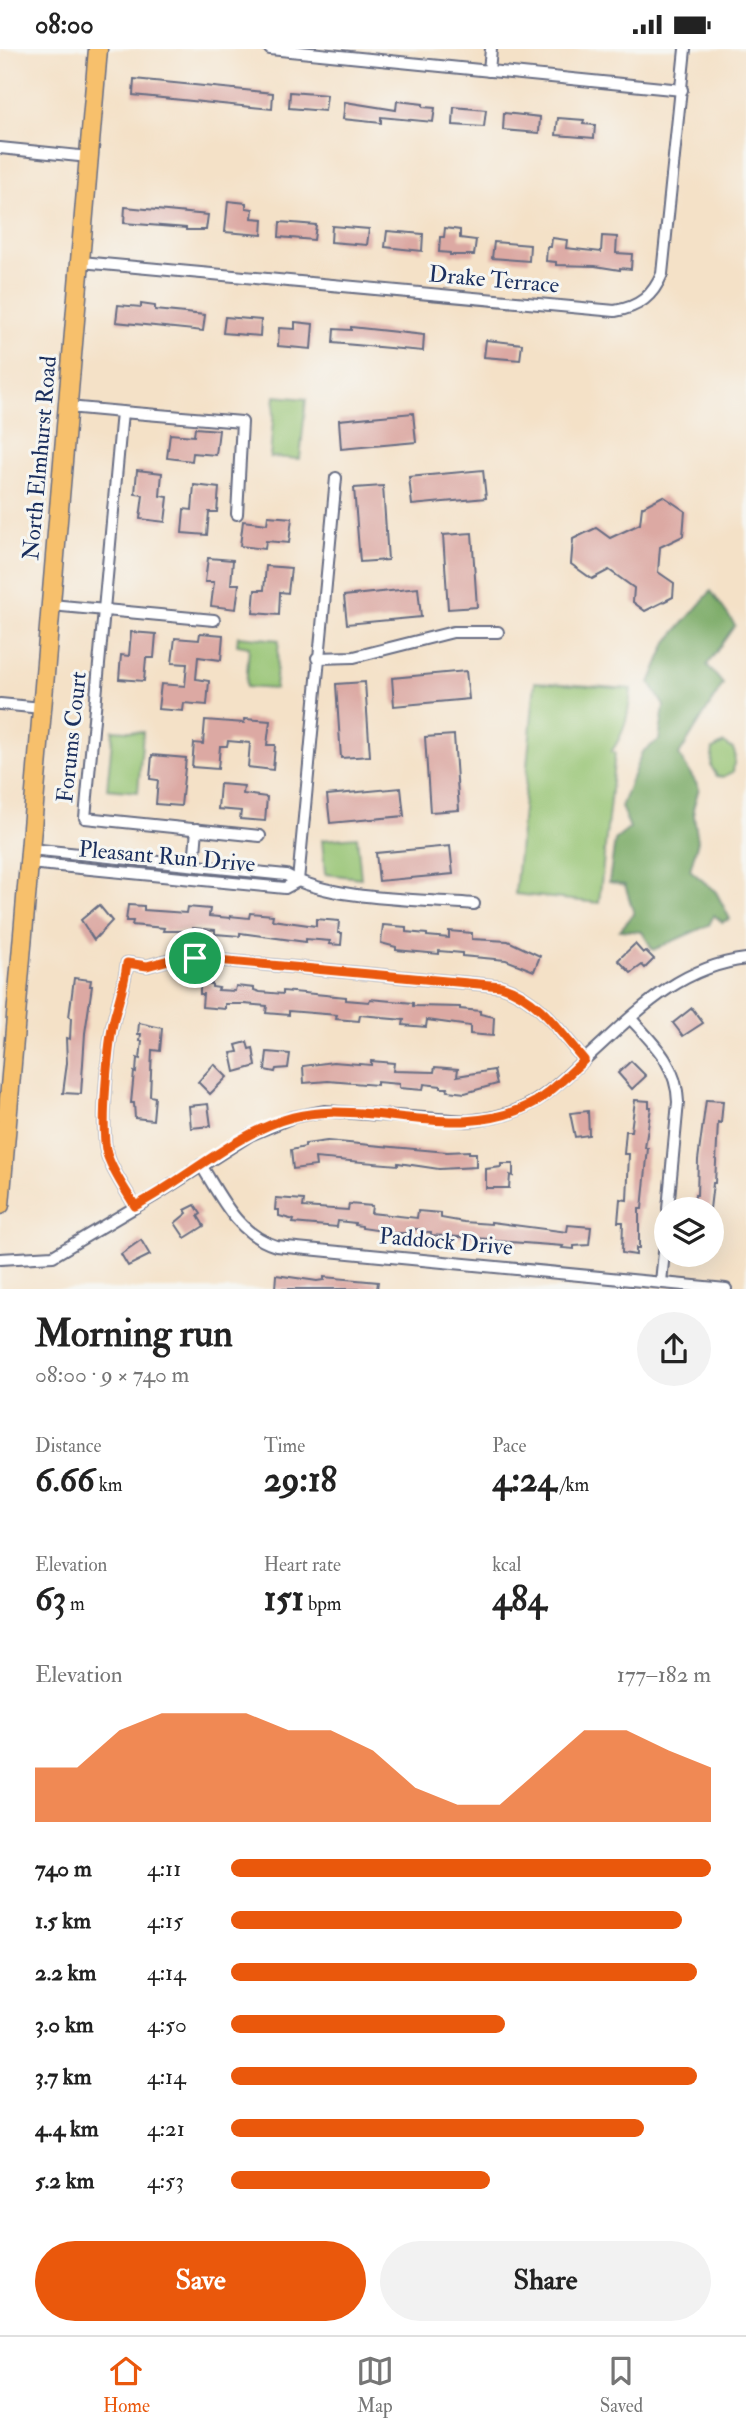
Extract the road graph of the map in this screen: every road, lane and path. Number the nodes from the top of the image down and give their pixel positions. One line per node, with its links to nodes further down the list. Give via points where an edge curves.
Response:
1 (98, 49): 9 (main road, North Elmhurst Road)
2 (270, 49): 5 (street)
3 (491, 49): 6 (street)
4 (685, 49): 7 (street, Drake Terrace)
5 (301, 50): 6 (street)
6 (489, 71): 7 (street)
7 (682, 90): 10 (street, Drake Terrace, via 662,274 645,300 625,309)
8 (0, 148): 9 (street)
9 (89, 157): 10 (main road, North Elmhurst Road)
10 (81, 262): 11 (main road, North Elmhurst Road)
11 (68, 407): 12 (street); 15 (main road, North Elmhurst Road)
12 (122, 412): 14 (street, via 242,422); 16 (street, Forums Court)
13 (335, 478): 19 (street)
14 (237, 514)
15 (51, 605): 16 (street); 21 (main road, North Elmhurst Road)
16 (105, 611): 17 (street); 22 (street, Forums Court, via 85,818)
17 (214, 620)
18 (498, 632): 19 (street, via 453,632 354,657)
19 (317, 658): 26 (street)
20 (0, 704): 21 (street)
21 (42, 708): 24 (main road, North Elmhurst Road)
22 (197, 829): 23 (street, Forums Court); 25 (street)
23 (260, 836)
24 (30, 856): 25 (street, Pleasant Run Drive); 26 (street, Pleasant Run Drive, via 285,888); 33 (main road, North Elmhurst Road)
25 (194, 865): 26 (street, Pleasant Run Drive, via 286,874)
26 (298, 881): 27 (street, Pleasant Run Drive, via 350,894)
27 (474, 904)
28 (746, 959): 29 (street, via 693,973)
29 (631, 1019): 30 (street); 32 (street, via 666,1058 677,1085)
30 (584, 1060): 31 (street, via 535,1102 496,1117 449,1122 324,1111 266,1128); 34 (street, via 530,999 501,986 195,958 147,966 127,963 112,1036 104,1127 107,1155)
31 (201, 1165): 34 (street); 37 (street, Paddock Drive, via 235,1219 256,1238 276,1246)
32 (669, 1197)
33 (0, 1205)
34 (135, 1206): 35 (street, via 53,1256)
35 (0, 1259)
36 (663, 1267): 37 (street)
37 (661, 1282): 38 (street, Paddock Drive)
38 (726, 1289)

